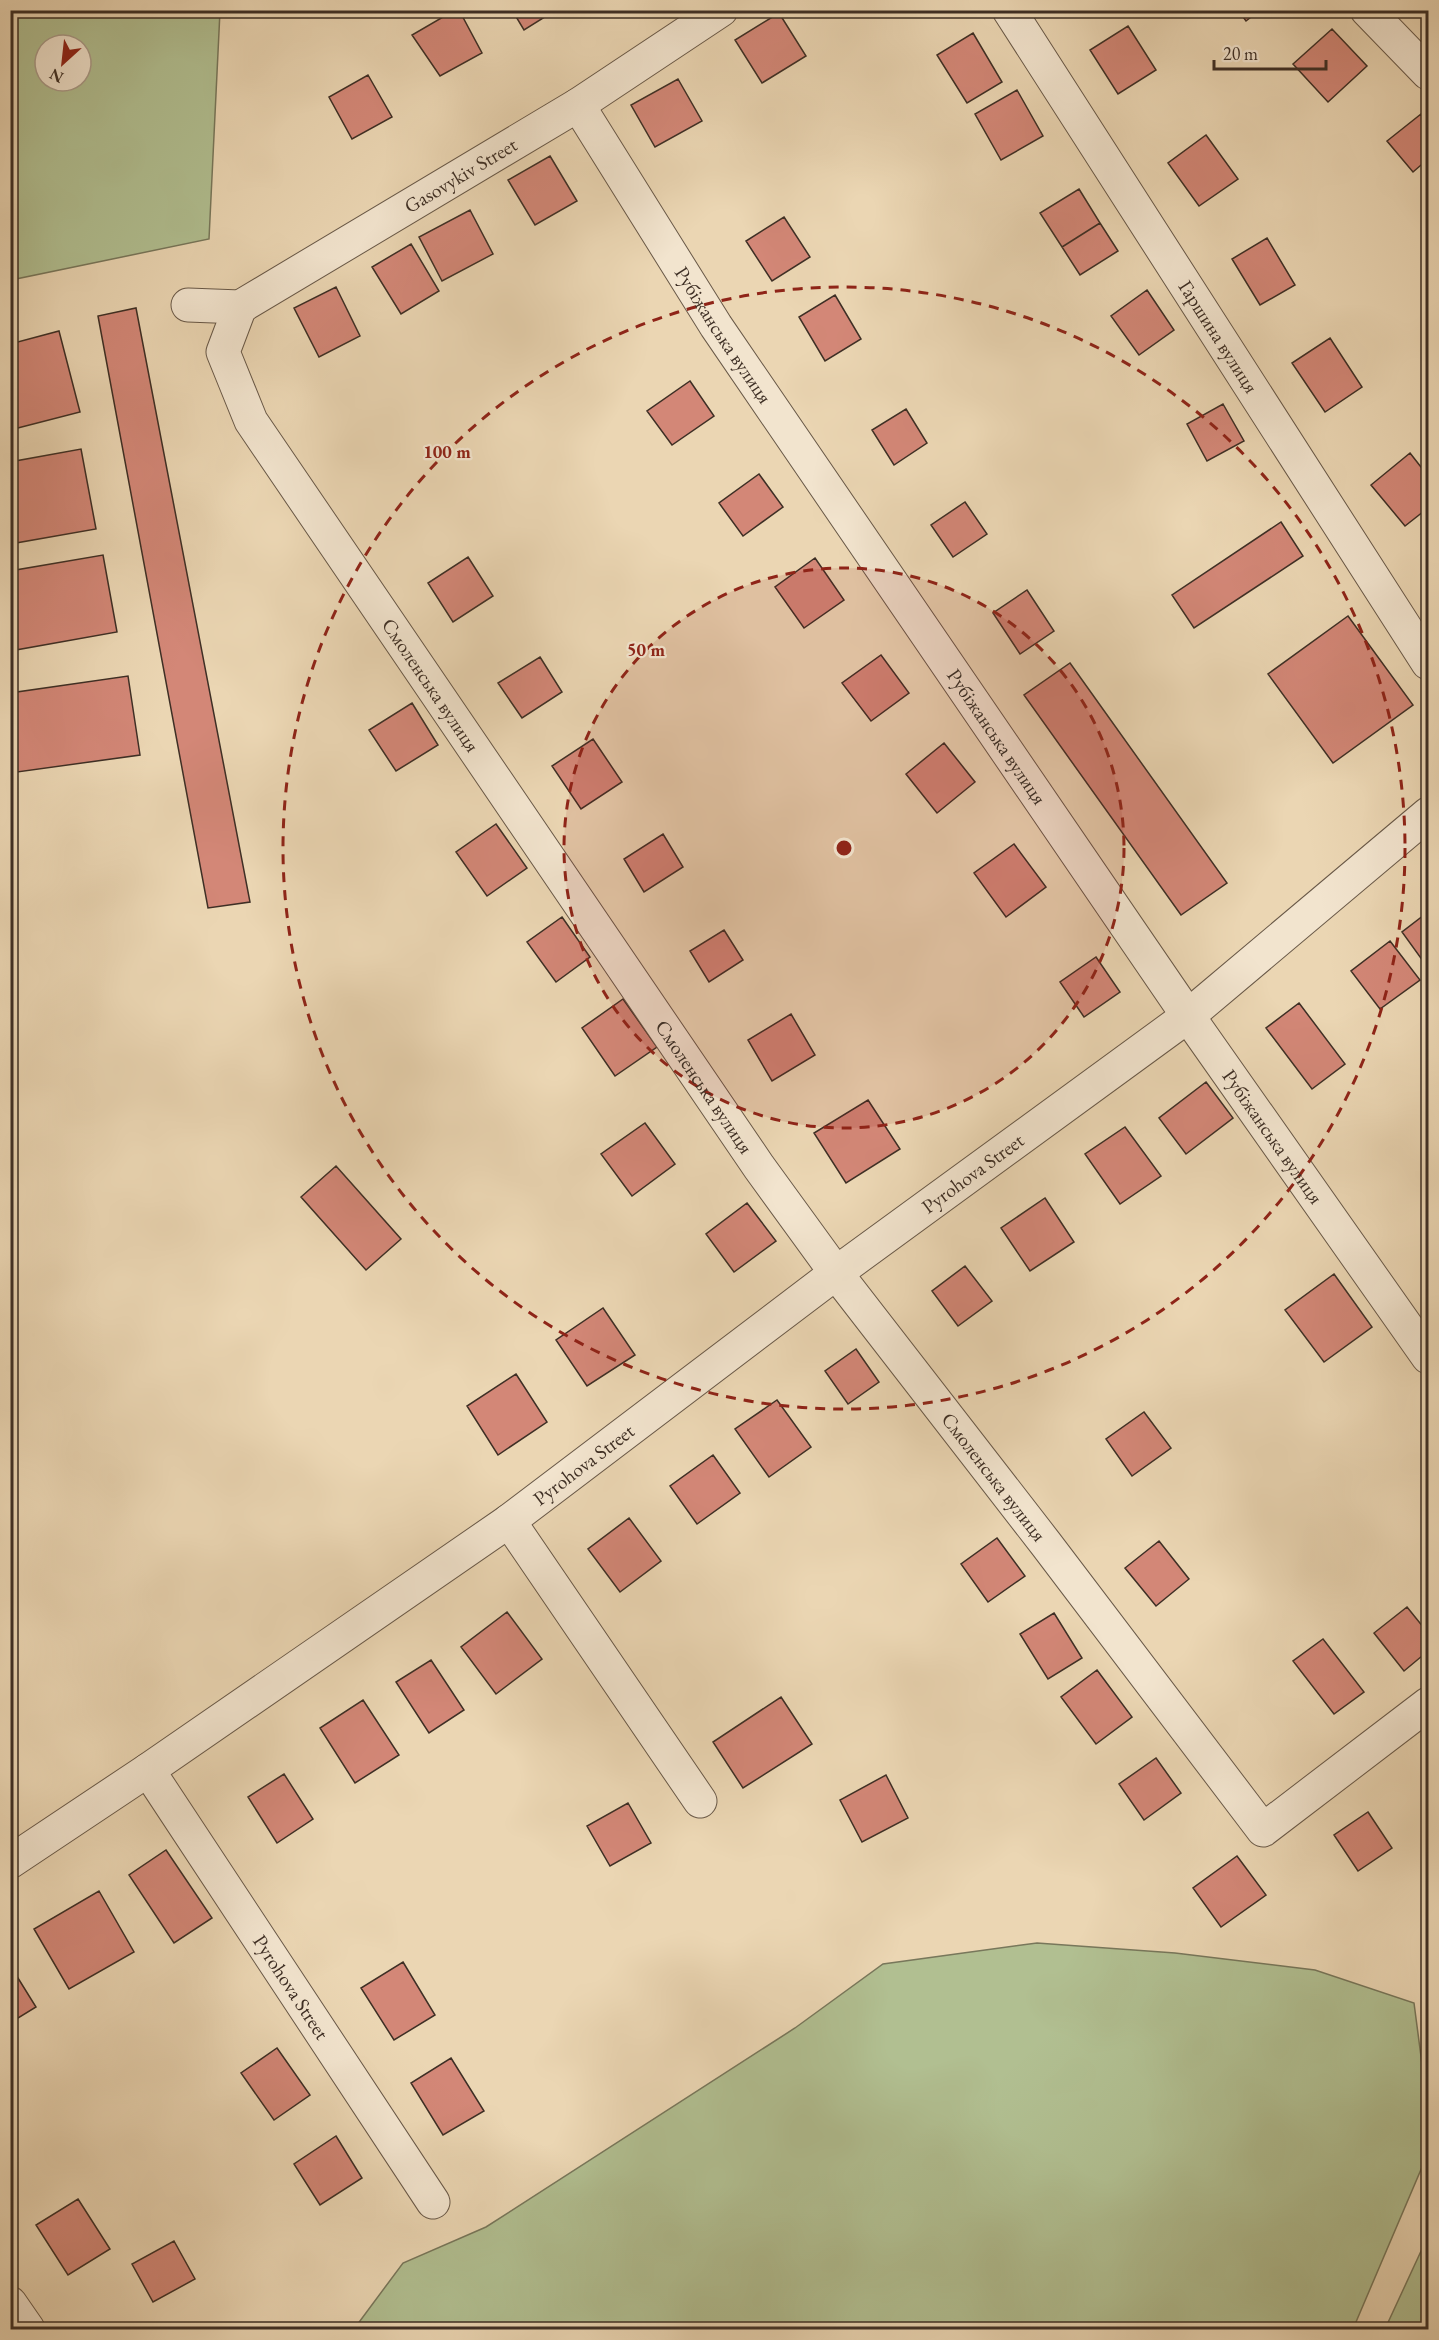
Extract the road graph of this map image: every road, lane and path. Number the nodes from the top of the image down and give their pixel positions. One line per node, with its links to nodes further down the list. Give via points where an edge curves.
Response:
1 (721, 10): 5 (street, Gasovykiv Street)
2 (1008, 10): 8 (street, Гаршина вулиця)
3 (1367, 10): 4 (street)
4 (1428, 73)
5 (578, 105): 7 (street, Gasovykiv Street); 10 (street, Рубіжанська вулиця, via 716,327)
6 (188, 305): 7 (street)
7 (240, 307): 11 (street, Смоленська вулиця, via 223,352 251,422 759,1167)
8 (1428, 663)
9 (1428, 814): 10 (street, Pyrohova Street)
10 (1188, 1016): 11 (street, Pyrohova Street); 12 (street, Рубіжанська вулиця)
11 (836, 1273): 13 (street, Pyrohova Street); 14 (street, Смоленська вулиця, via 1263,1830)
12 (1428, 1357)
13 (508, 1521): 15 (street, Pyrohova Street); 16 (street)
14 (1428, 1704)
15 (148, 1770): 17 (street, Pyrohova Street); 18 (street, Pyrohova Street)
16 (700, 1801)
17 (10, 1862)
18 (433, 2202)
19 (10, 2303): 20 (street)
20 (28, 2329)

